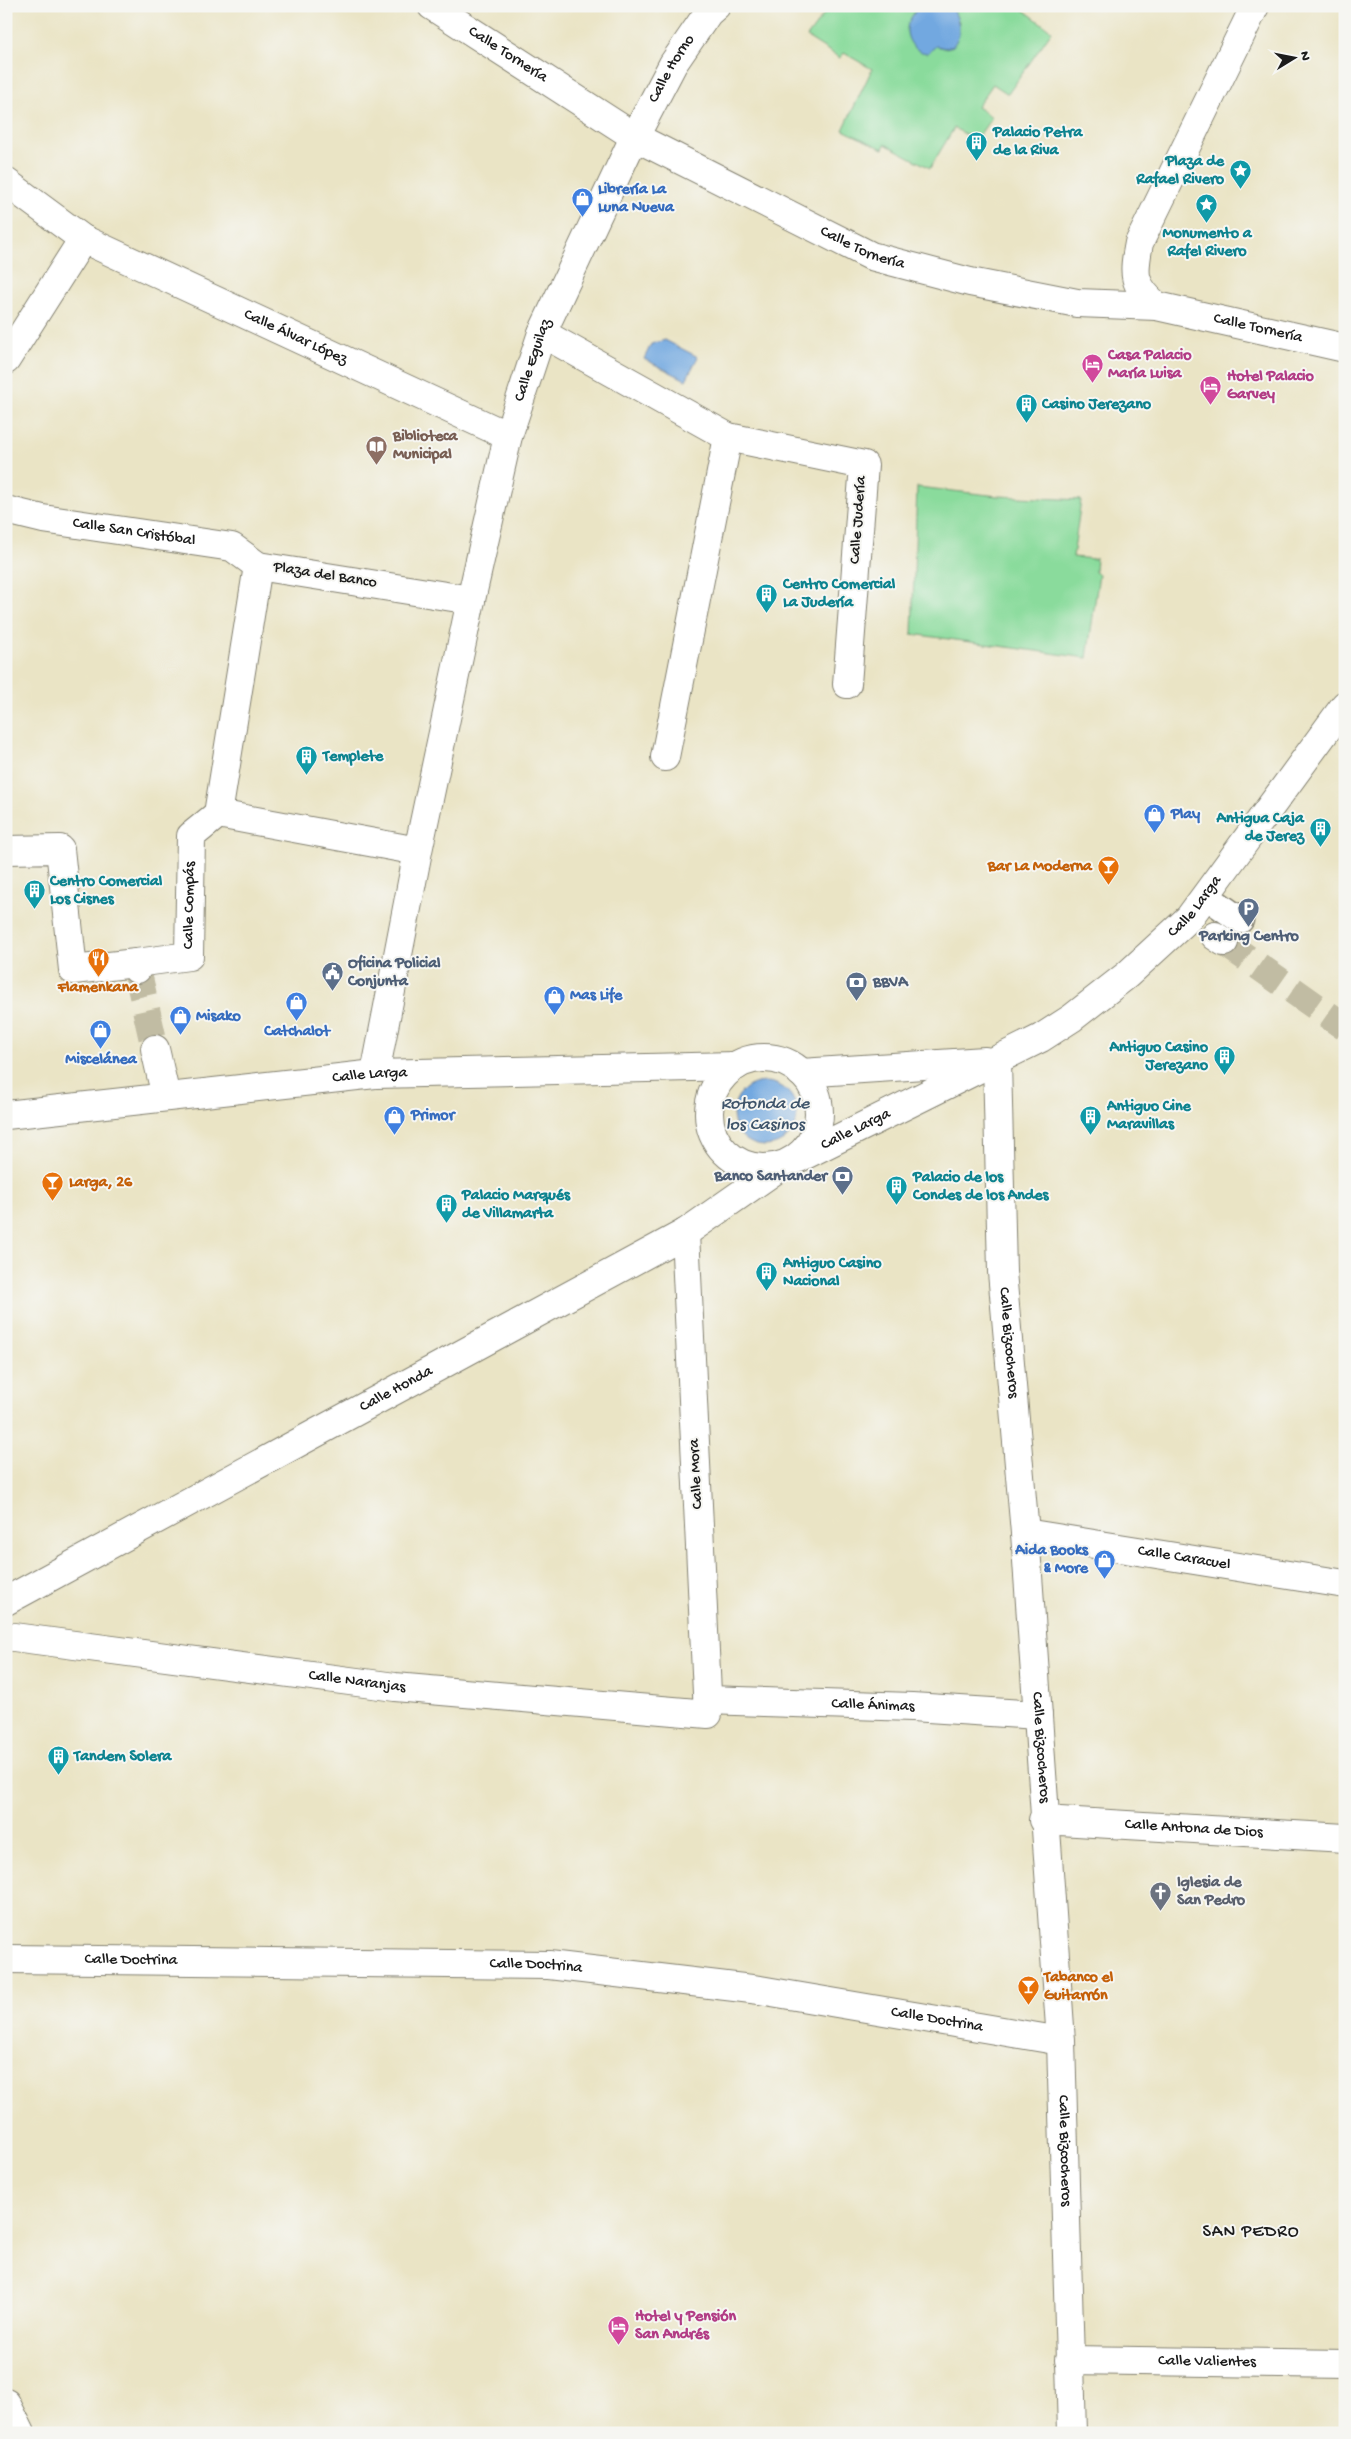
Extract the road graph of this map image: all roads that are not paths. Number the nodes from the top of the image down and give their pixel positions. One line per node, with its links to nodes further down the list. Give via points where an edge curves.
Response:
1 (432, 6): 4 (street, Calle Tornería)
2 (716, 6): 4 (street, Calle Horno, via 673,64)
3 (1255, 6): 7 (street, via 1139,243 1135,268 1141,292)
4 (635, 137): 7 (street, Calle Tornería, via 871,256 970,282 1077,303); 8 (street, Calle Eguilaz)
5 (6, 182): 6 (street, Calle Álvar López)
6 (83, 239): 10 (street); 11 (street, Calle Álvar López)
7 (1157, 306): 9 (street, Calle Tornería)
8 (542, 333): 11 (street, Calle Eguilaz); 12 (street, Calle Judería)
9 (1345, 348)
10 (6, 360)
11 (508, 436): 15 (street, Calle Eguilaz)
12 (728, 437): 16 (street, Calle Judería, via 864,465); 18 (street)
13 (6, 510): 14 (street, Calle San Cristóbal, via 43,519 232,547)
14 (258, 566): 15 (street, Plaza del Banco); 19 (street, Plaza del Banco)
15 (471, 600): 21 (street)
16 (847, 684)
17 (1345, 705): 22 (street, Calle Larga)
18 (665, 757)
19 (218, 814): 20 (street, Calle Compás, via 191,836 189,956 136,966 73,970 60,849); 21 (street)
20 (6, 850)
21 (418, 851): 28 (street)
22 (1206, 896): 23 (lane); 25 (street, Calle Larga, via 1189,918 1103,994 1072,1018)
23 (1240, 920)
24 (155, 1049): 29 (street)
25 (997, 1061): 27 (street, Calle Larga); 31 (street, Calle Larga); 33 (street, Calle Bizcocheros, via 1002,1272)
26 (736, 1066): 27 (street, via 743,1061 760,1058 778,1059); 28 (street, Calle Larga); 31 (street, via 716,1085 710,1102 709,1120 714,1138 725,1153 741,1164 759,1169)
27 (802, 1072): 31 (street, via 817,1094 818,1130 808,1147)
28 (375, 1074): 29 (street, Calle Larga)
29 (166, 1097): 30 (street, Calle Larga)
30 (6, 1115)
31 (786, 1164): 32 (street, Calle Honda)
32 (685, 1233): 35 (street, Calle Honda); 37 (street, Calle Mora)
33 (1024, 1533): 34 (street, Calle Caracuel); 38 (street, Calle Bizcocheros)
34 (1345, 1584)
35 (6, 1601)
36 (6, 1636): 37 (street, Calle Naranjas, via 395,1687)
37 (708, 1707): 38 (street, Calle Ánimas, via 912,1707)
38 (1038, 1715): 39 (street, Calle Bizcocheros)
39 (1043, 1820): 40 (street, Calle Antona de Dios); 42 (street, Calle Bizcocheros)
40 (1345, 1838)
41 (6, 1959): 42 (street, Calle Doctrina, via 548,1964 760,1990)
42 (1061, 2041): 43 (street, Calle Bizcocheros)
43 (1069, 2360): 44 (street, Calle Valientes); 47 (street, Calle Bizcocheros)
44 (1345, 2364)
45 (6, 2403): 46 (street)
46 (21, 2433)
47 (1072, 2433)

